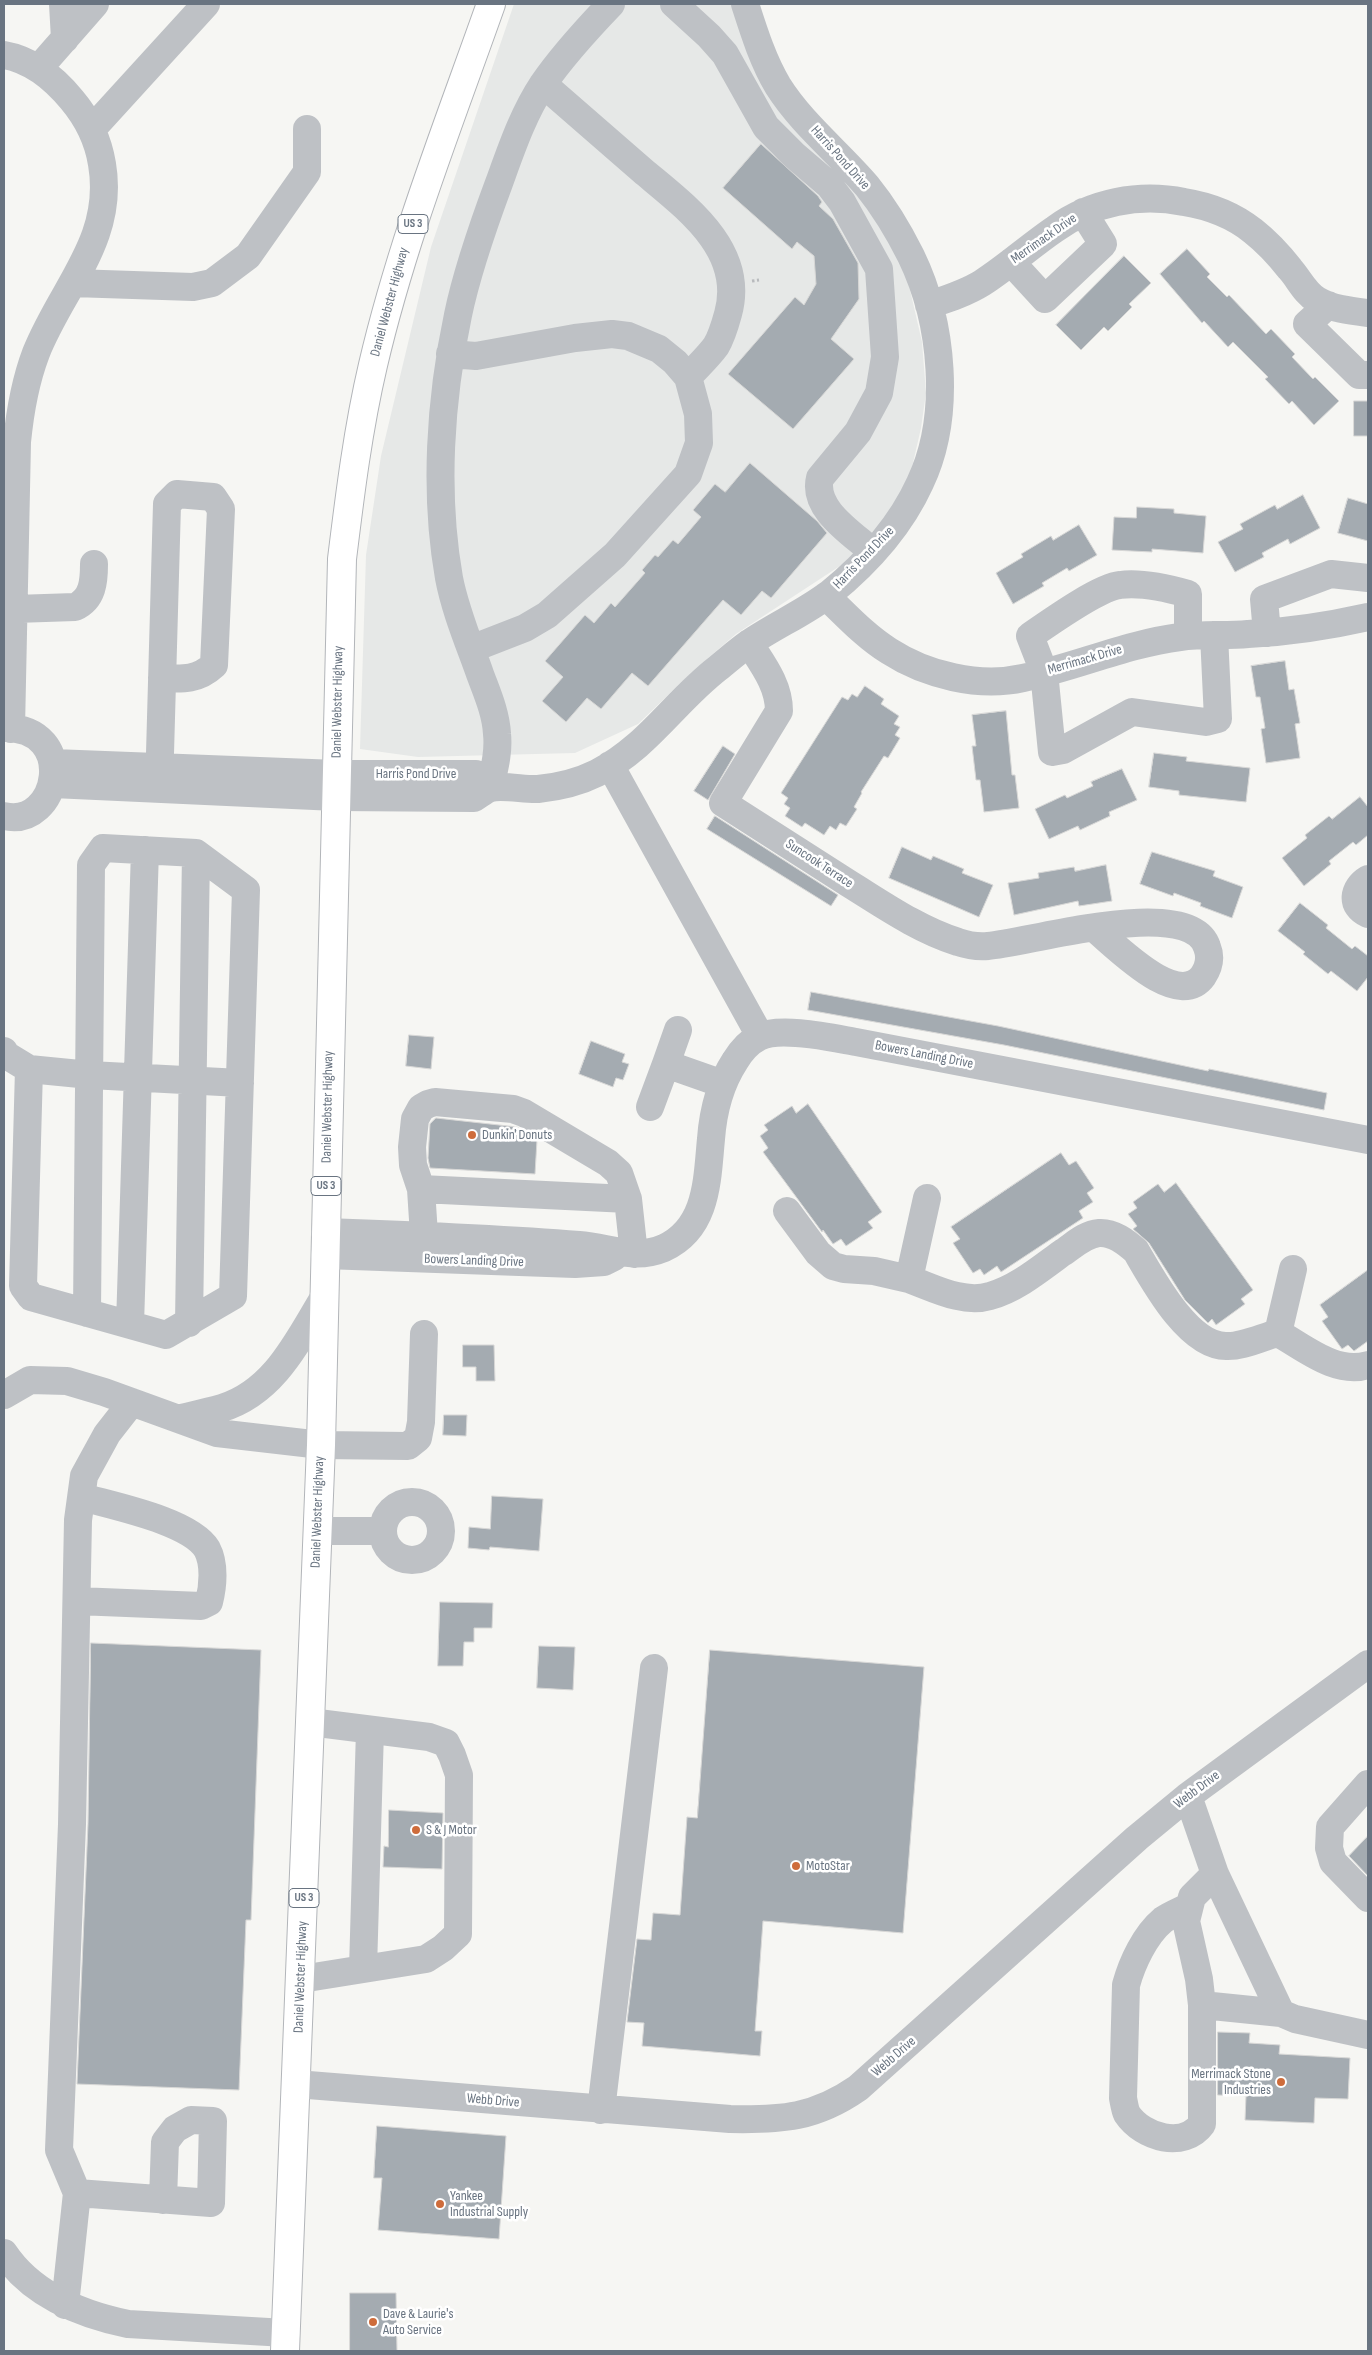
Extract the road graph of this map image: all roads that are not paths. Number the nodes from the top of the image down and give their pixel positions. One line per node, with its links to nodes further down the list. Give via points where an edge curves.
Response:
1 (63, 4): 8 (street)
2 (95, 4): 8 (street)
3 (206, 4): 12 (street)
4 (491, 4): 41 (main road, Daniel Webster Highway / US 3, via 398,271 373,364 356,450 339,603)
5 (611, 4): 11 (street)
6 (674, 4): 17 (street, via 725,54 766,127 829,185)
7 (745, 4): 15 (street, Harris Pond Drive, via 779,88 867,186 886,211)
8 (64, 39): 10 (street)
9 (4, 55): 10 (street)
10 (39, 68): 12 (street, via 61,86)
11 (543, 84): 22 (street, via 524,118 490,207 458,313); 24 (street, via 678,200 700,221 722,253 731,279 726,322 716,346)
12 (92, 129): 18 (street, via 100,150 104,204 99,228)
13 (307, 129): 18 (street, via 307,172 248,256 212,283 193,287)
14 (1083, 212): 16 (street, Merrimack Drive); 16 (street, via 1103,244 1045,299); 20 (street, Merrimack Drive, via 1112,202 1143,198 1202,205 1251,230 1270,246 1308,292)
15 (911, 256): 17 (street); 19 (street, Harris Pond Drive)
16 (1011, 262): 19 (street, Merrimack Drive, via 981,283)
17 (879, 269): 25 (street, via 886,357 879,392 858,432 820,478 818,486 824,507)
18 (73, 283): 29 (street, via 36,352 20,413)
19 (930, 305): 25 (street, Harris Pond Drive, via 940,364 940,404 930,455 910,504)
20 (1328, 305): 21 (street, Merrimack Drive); 23 (street, via 1307,324 1359,375)
21 (1368, 313)
22 (450, 354): 24 (street, via 476,356 612,334 628,336 659,349); 34 (street, via 442,460 444,534 450,579)
23 (1368, 375)
24 (688, 377): 34 (street, via 698,414 699,443 688,474 615,556 567,599 525,628)
25 (873, 552): 28 (street, Harris Pond Drive)
26 (94, 564): 29 (street, via 94,584 84,604)
27 (1368, 578): 31 (street, via 1331,574 1264,599)
28 (826, 596): 33 (street, Harris Pond Drive); 35 (street, Merrimack Drive, via 876,642 927,669 983,681 1023,678)
29 (15, 609): 37 (street)
30 (1368, 617): 31 (street, Merrimack Drive, via 1318,628)
31 (1267, 633): 32 (street, Merrimack Drive)
32 (1201, 636): 35 (street, Merrimack Drive, via 1142,644); 35 (street, via 1188,594 1167,588 1119,584 1088,598 1030,636); 35 (street, via 1218,719 1206,722 1132,712 1063,750 1052,752)
33 (749, 643): 38 (street, Harris Pond Drive, via 700,681 636,748); 48 (street, Suncook Terrace, via 776,687 779,711 724,803 878,902 951,939 974,946 988,946)
34 (471, 649): 42 (street, via 492,704 497,734 497,759)
35 (1044, 672)
36 (162, 678): 36 (street, via 167,504 177,494 213,497 221,509 214,664 192,679); 40 (street)
37 (8, 728): 39 (street, via 32,734 43,743)
38 (610, 765): 42 (street, Harris Pond Drive, via 596,774 560,786); 50 (street)
39 (53, 773): 40 (street, Harris Pond Drive); 43 (street, via 47,797 36,808 23,815)
40 (159, 778): 41 (street, Harris Pond Drive)
41 (337, 786): 42 (street, Harris Pond Drive, via 476,774); 66 (main road, Daniel Webster Highway / US 3)
42 (490, 788)
43 (4, 816)
44 (145, 850): 45 (street); 54 (street, via 103,848 91,865); 55 (street)
45 (196, 853): 56 (street); 57 (street, via 246,890)
46 (1368, 879): 47 (street, via 1358,887 1355,897 1359,908)
47 (1368, 914)
48 (1094, 928)
49 (678, 1030): 52 (street)
50 (760, 1036): 58 (street, Bowers Landing Drive, via 742,1050); 60 (street, Bowers Landing Drive, via 782,1033 821,1036)
51 (4, 1051): 53 (street)
52 (666, 1064): 58 (street); 59 (street)
53 (29, 1069): 54 (street); 71 (street, via 23,1286 31,1297)
54 (90, 1075): 55 (street); 71 (street)
55 (138, 1077): 56 (street); 73 (street)
56 (192, 1080): 57 (street); 72 (street)
57 (240, 1083): 72 (street, via 233,1296)
58 (723, 1084): 67 (street, Bowers Landing Drive, via 711,1138 708,1182 704,1201 695,1218 684,1233 666,1247)
59 (650, 1107)
60 (1368, 1140)
61 (420, 1189): 63 (street); 63 (street, via 413,1165 415,1119 421,1108 435,1102 504,1108 524,1113 608,1163 619,1173); 65 (street)
62 (927, 1198): 69 (street)
63 (628, 1199): 67 (street)
64 (787, 1211): 69 (street, via 818,1252 833,1266)
65 (424, 1235): 66 (street, Bowers Landing Drive); 67 (street, Bowers Landing Drive, via 581,1245)
66 (325, 1244): 67 (street, Bowers Landing Drive, via 575,1264 604,1262); 70 (main road, Daniel Webster Highway / US 3)
67 (628, 1254)
68 (1292, 1269): 74 (street)
69 (909, 1279): 74 (street, via 954,1296 990,1296 1032,1274 1088,1236 1108,1234 1127,1242 1136,1251 1181,1320 1201,1339 1226,1346)
70 (323, 1299): 79 (street, via 286,1360 260,1388 223,1408); 80 (main road, Daniel Webster Highway / US 3)
71 (87, 1313): 73 (street)
72 (189, 1323): 73 (street, via 166,1335)
73 (130, 1325)
74 (1278, 1333): 76 (street, via 1338,1366)
75 (424, 1334): 80 (street, via 418,1438 408,1446)
76 (1368, 1365)
77 (4, 1395): 78 (street, via 30,1380 67,1381)
78 (132, 1402): 79 (street); 81 (street, via 93,1456 84,1476)
79 (180, 1418): 80 (street, via 216,1433)
80 (320, 1446): 82 (main road, Daniel Webster Highway / US 3)
81 (82, 1497): 84 (street, via 78,1520); 84 (street, via 178,1526 193,1536 207,1549 212,1564 212,1592 209,1602 201,1606)
82 (318, 1531): 83 (street); 87 (main road, Daniel Webster Highway / US 3)
83 (382, 1531)
84 (78, 1601): 101 (street, via 59,2150)
85 (1368, 1664): 90 (street, Webb Drive)
86 (654, 1668): 100 (street)
87 (310, 1722): 88 (street); 95 (main road, Daniel Webster Highway / US 3)
88 (370, 1730): 94 (street); 94 (street, via 429,1737 446,1743 452,1755 459,1775 458,1934 426,1959)
89 (1368, 1784): 92 (street, via 1330,1827 1329,1848 1333,1862)
90 (1188, 1796): 91 (street); 100 (street, Webb Drive, via 1137,1838 921,2034 838,2102 794,2118 767,2120)
91 (1215, 1874): 93 (street, via 1192,1897); 97 (street)
92 (1368, 1898)
93 (1188, 1907): 96 (street, via 1186,1921); 96 (street, via 1163,1920 1151,1935 1131,1968 1126,1985 1126,2112 1150,2133 1168,2139 1186,2138 1196,2133 1202,2124)
94 (362, 1969): 95 (street)
95 (301, 1980): 99 (main road, Daniel Webster Highway / US 3)
96 (1202, 2006): 97 (street)
97 (1281, 2013): 98 (street)
98 (1368, 2035)
99 (296, 2084): 100 (street, Webb Drive); 105 (main road, Daniel Webster Highway / US 3)
100 (601, 2110)
101 (77, 2193): 102 (street); 104 (street)
102 (163, 2200)
103 (4, 2254): 104 (street, via 21,2274)
104 (65, 2304): 105 (street, via 106,2320 128,2324)
105 (286, 2342)

